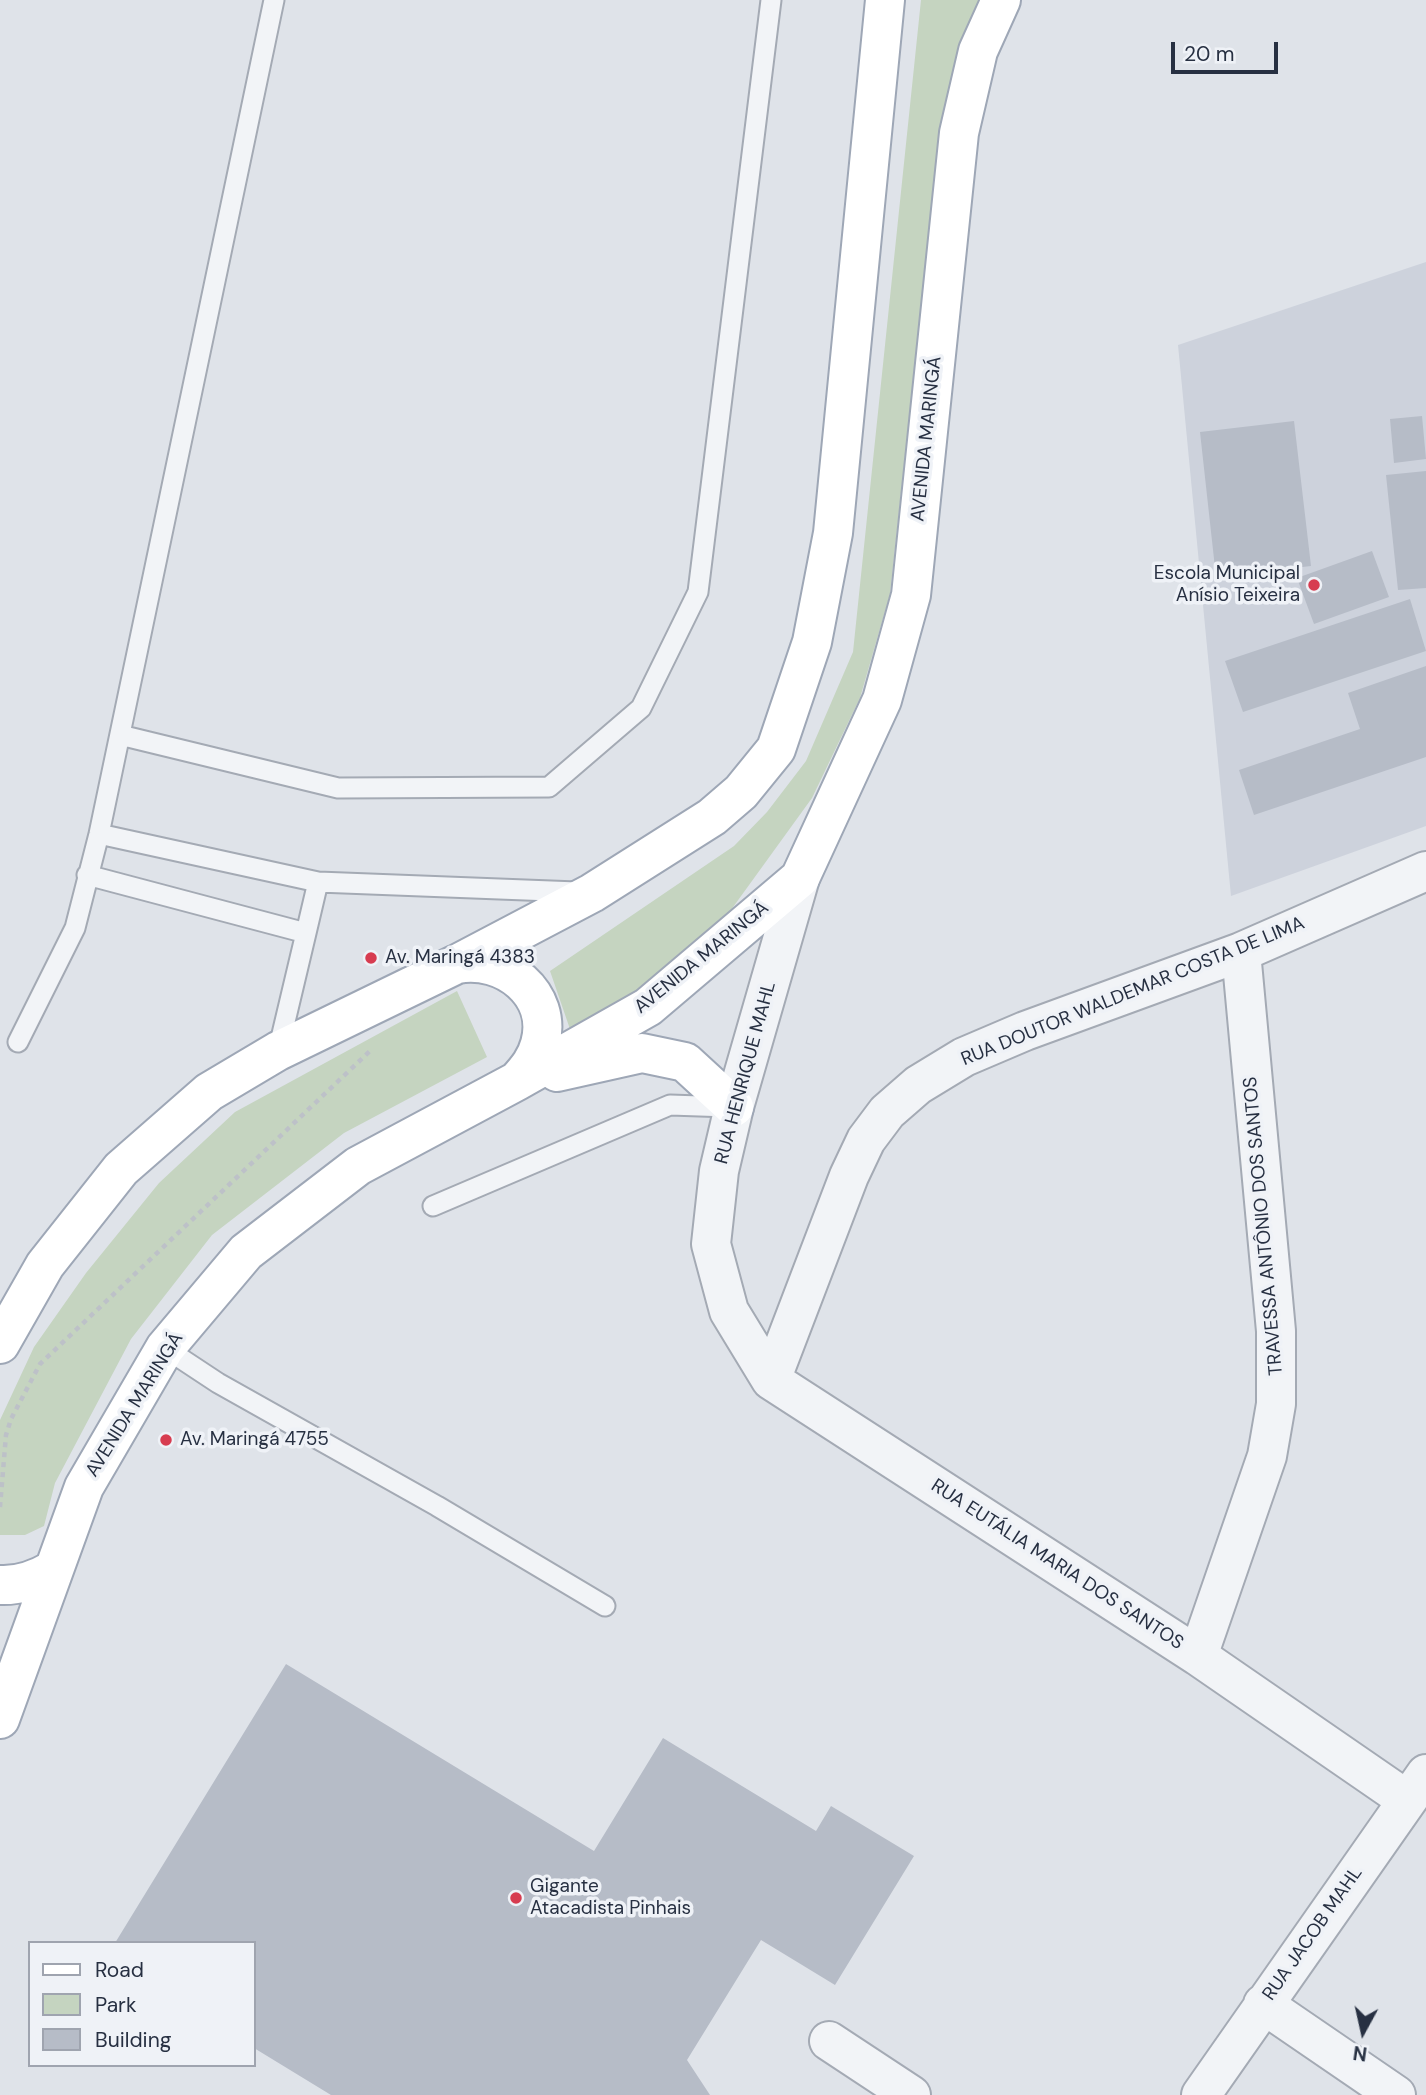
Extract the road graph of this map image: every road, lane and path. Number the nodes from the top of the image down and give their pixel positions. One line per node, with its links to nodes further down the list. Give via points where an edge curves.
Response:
1 (274, 0): 5 (lane)
2 (771, 0): 5 (lane, via 698,592 641,708 550,787 338,788)
3 (885, 0): 11 (main road, via 833,533 812,642 776,749 741,792 712,817)
4 (1001, 0): 9 (main road, AVENIDA MARINGÁ, via 978,51 959,133 911,595 883,700)
5 (120, 735): 6 (lane)
6 (99, 834): 8 (lane); 10 (lane)
7 (1426, 871): 13 (street, RUA DOUTOR WALDEMAR COSTA DE LIMA)
8 (87, 875): 12 (lane); 15 (lane, via 75,928)
9 (800, 878): 18 (main road, AVENIDA MARINGÁ, via 648,1007); 19 (street, RUA HENRIQUE MAHL)
10 (318, 881): 11 (lane); 12 (lane)
11 (592, 893): 14 (main road)
12 (306, 933): 17 (lane)
13 (1241, 952): 24 (street, RUA DOUTOR WALDEMAR COSTA DE LIMA, via 964,1057 918,1085 887,1112 866,1140 849,1176); 29 (street, TRAVESSA ANTÔNIO DOS SANTOS, via 1276,1331 1276,1404 1267,1456)
14 (457, 964): 17 (main road); 18 (main road, via 490,963 515,976 535,997 542,1019 541,1042 532,1064)
15 (18, 1042)
16 (383, 1043): 25 (path, via 363,1056 40,1364 6,1435)
17 (278, 1051): 22 (main road, via 209,1092 121,1169 45,1265)
18 (517, 1081): 19 (main road, via 642,1053 685,1062); 23 (main road, AVENIDA MARINGÁ, via 358,1166 246,1252)
19 (734, 1107): 20 (lane, via 670,1105); 21 (street, RUA HENRIQUE MAHL, via 719,1171 711,1244)
20 (433, 1206)
21 (729, 1311): 24 (street, RUA EUTÁLIA MARIA DOS SANTOS)
22 (0, 1344)
23 (165, 1348): 26 (main road, AVENIDA MARINGÁ, via 84,1487); 28 (lane)
24 (771, 1380): 29 (street, RUA EUTÁLIA MARIA DOS SANTOS)
25 (0, 1507)
26 (53, 1570): 27 (main road, via 22,1584); 30 (main road, AVENIDA MARINGÁ)
27 (0, 1585)
28 (605, 1606)
29 (1198, 1656): 31 (street, RUA EUTÁLIA MARIA DOS SANTOS)
30 (0, 1719)
31 (1417, 1787): 32 (street, RUA JACOB MAHL)
32 (1263, 2004): 35 (street, RUA JACOB MAHL); 36 (street)
33 (829, 2041): 34 (street)
34 (911, 2095)
35 (1201, 2095)
36 (1396, 2095)

